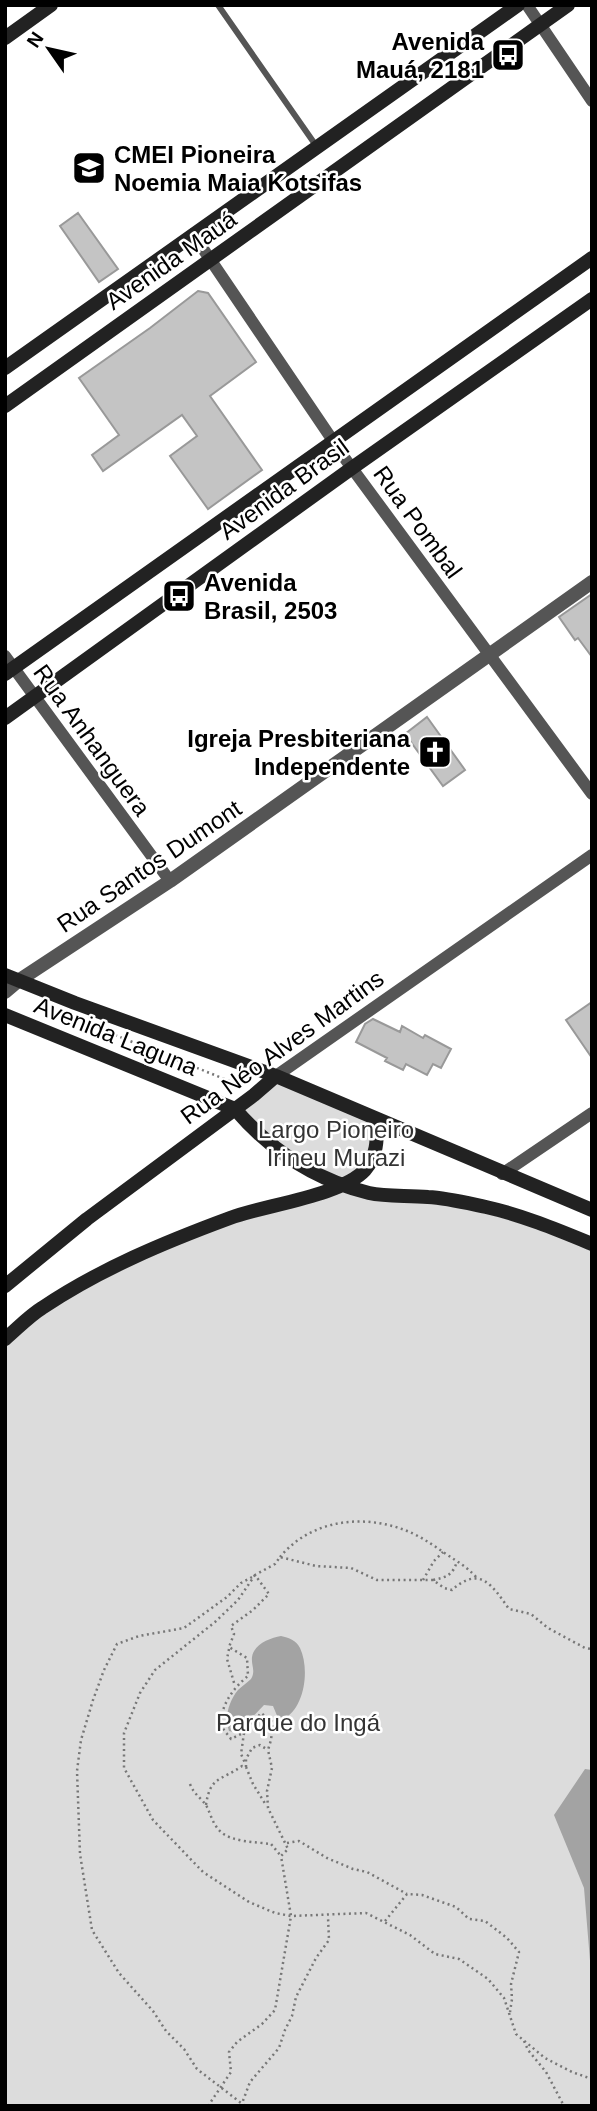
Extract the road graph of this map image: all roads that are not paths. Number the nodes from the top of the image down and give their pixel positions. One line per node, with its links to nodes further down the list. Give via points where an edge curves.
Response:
1 (51, 5): 7 (main road)
2 (218, 5): 9 (lane)
3 (518, 5): 9 (main road, Avenida Mauá)
4 (527, 5): 6 (street)
5 (568, 5): 6 (main road, Avenida Mauá)
6 (540, 25): 8 (street); 12 (main road, Avenida Mauá)
7 (5, 38)
8 (592, 101)
9 (317, 147): 10 (main road, Avenida Mauá)
10 (193, 234): 12 (street, Rua Pombal); 14 (main road, Avenida Mauá)
11 (592, 258): 16 (main road, Avenida Brasil)
12 (210, 261): 15 (main road, Avenida Mauá); 16 (street, Rua Pombal)
13 (592, 299): 17 (main road, Avenida Brasil)
14 (5, 368)
15 (5, 406)
16 (334, 440): 17 (street, Rua Pombal); 20 (main road, Avenida Brasil)
17 (352, 468): 19 (street, Rua Pombal); 21 (main road, Avenida Brasil)
18 (592, 582): 19 (street, Rua Santos Dumont)
19 (490, 656): 23 (street, Rua Pombal); 25 (street, Rua Santos Dumont)
20 (8, 666): 21 (street, Rua Anhanguera)
21 (34, 697): 22 (main road, Avenida Brasil); 25 (street, Rua Anhanguera)
22 (5, 718)
23 (592, 794)
24 (592, 855): 29 (street, Rua Néo Alves Martins)
25 (170, 881): 26 (street, Rua Santos Dumont)
26 (12, 978): 27 (street, Rua Santos Dumont); 29 (main road, Avenida Laguna)
27 (5, 992)
28 (5, 1015): 30 (main road, Avenida Laguna)
29 (276, 1076): 30 (main road, Rua Néo Alves Martins); 32 (main road, Avenida Laguna)
30 (235, 1109): 34 (main road, Avenida Laguna, via 282,1154); 37 (main road, Rua Néo Alves Martins)
31 (592, 1113): 33 (street)
32 (377, 1119): 33 (main road, Avenida Laguna); 34 (main road, via 377,1147 365,1170)
33 (502, 1174): 35 (main road, Avenida Laguna)
34 (343, 1185): 36 (main road, Avenida Laguna, via 370,1193 488,1207); 38 (main road, via 234,1216 169,1241 50,1303)
35 (592, 1210)
36 (592, 1244)
37 (5, 1286)
38 (5, 1339)

